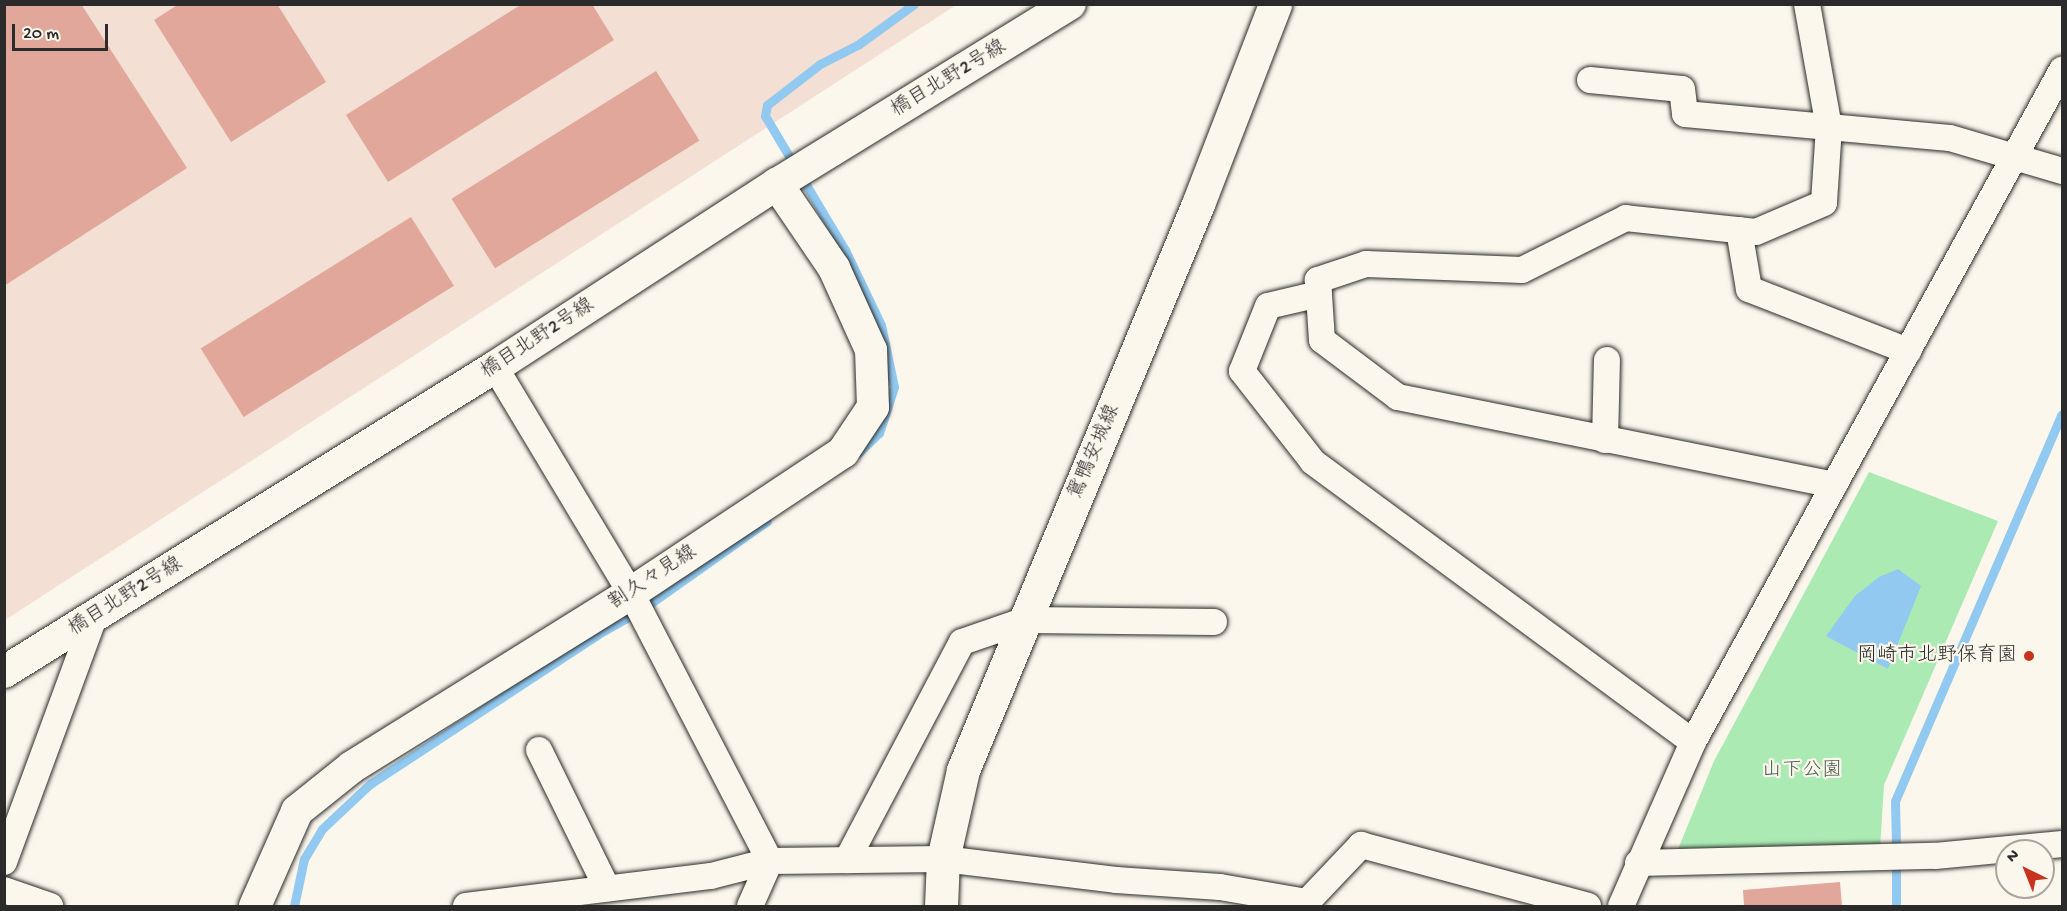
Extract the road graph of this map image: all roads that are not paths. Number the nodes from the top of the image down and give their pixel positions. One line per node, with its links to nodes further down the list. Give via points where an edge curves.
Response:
1 (1070, 4): 9 (street, 橋目北野2号線)
2 (1275, 4): 19 (main road, 鴛鴨安城線, via 1238,106)
3 (1807, 4): 6 (street)
4 (2062, 70): 7 (street)
5 (1590, 80): 6 (street, via 1682,89 1684,114)
6 (1828, 127): 7 (street, via 1950,138); 10 (street, via 1824,203 1756,232)
7 (2015, 160): 8 (street); 12 (street)
8 (2062, 171)
9 (777, 184): 14 (street, 橋目北野2号線); 17 (street, 割久々見線, via 834,268 871,350 873,407 843,452)
10 (1739, 230): 11 (street, via 1626,218 1522,270 1366,264 1318,280); 12 (street, via 1749,289)
11 (1319, 294): 15 (street, via 1322,340 1398,397); 22 (street, via 1268,306 1242,371 1313,462)
12 (1908, 351): 16 (street)
13 (1607, 360): 15 (street)
14 (495, 367): 17 (street); 18 (street, 橋目北野2号線)
15 (1605, 440): 16 (street)
16 (1834, 485): 22 (street)
17 (631, 593): 27 (street); 34 (street, 割久々見線, via 352,766 297,811)
18 (94, 617): 21 (street, 橋目北野2号線); 28 (street)
19 (1026, 620): 20 (street); 25 (street, via 962,642); 26 (main road, 鴛鴨安城線, via 963,770)
20 (1214, 622)
21 (4, 672)
22 (1692, 742): 29 (street)
23 (539, 750): 30 (street)
24 (2062, 844): 29 (street, via 1935,856)
25 (847, 860): 26 (street); 27 (street)
26 (943, 860): 32 (street, via 1116,880 1220,886); 37 (main road, 鴛鴨安城線)
27 (770, 861): 30 (street, via 711,876); 36 (street)
28 (4, 862)
29 (1638, 863): 39 (street)
30 (607, 888): 35 (street)
31 (4, 890): 33 (street)
32 (1306, 904): 38 (street, via 1361,845)
33 (50, 906)
34 (255, 906)
35 (466, 906)
36 (750, 906)
37 (941, 906)
38 (1588, 906)
39 (1621, 906)

